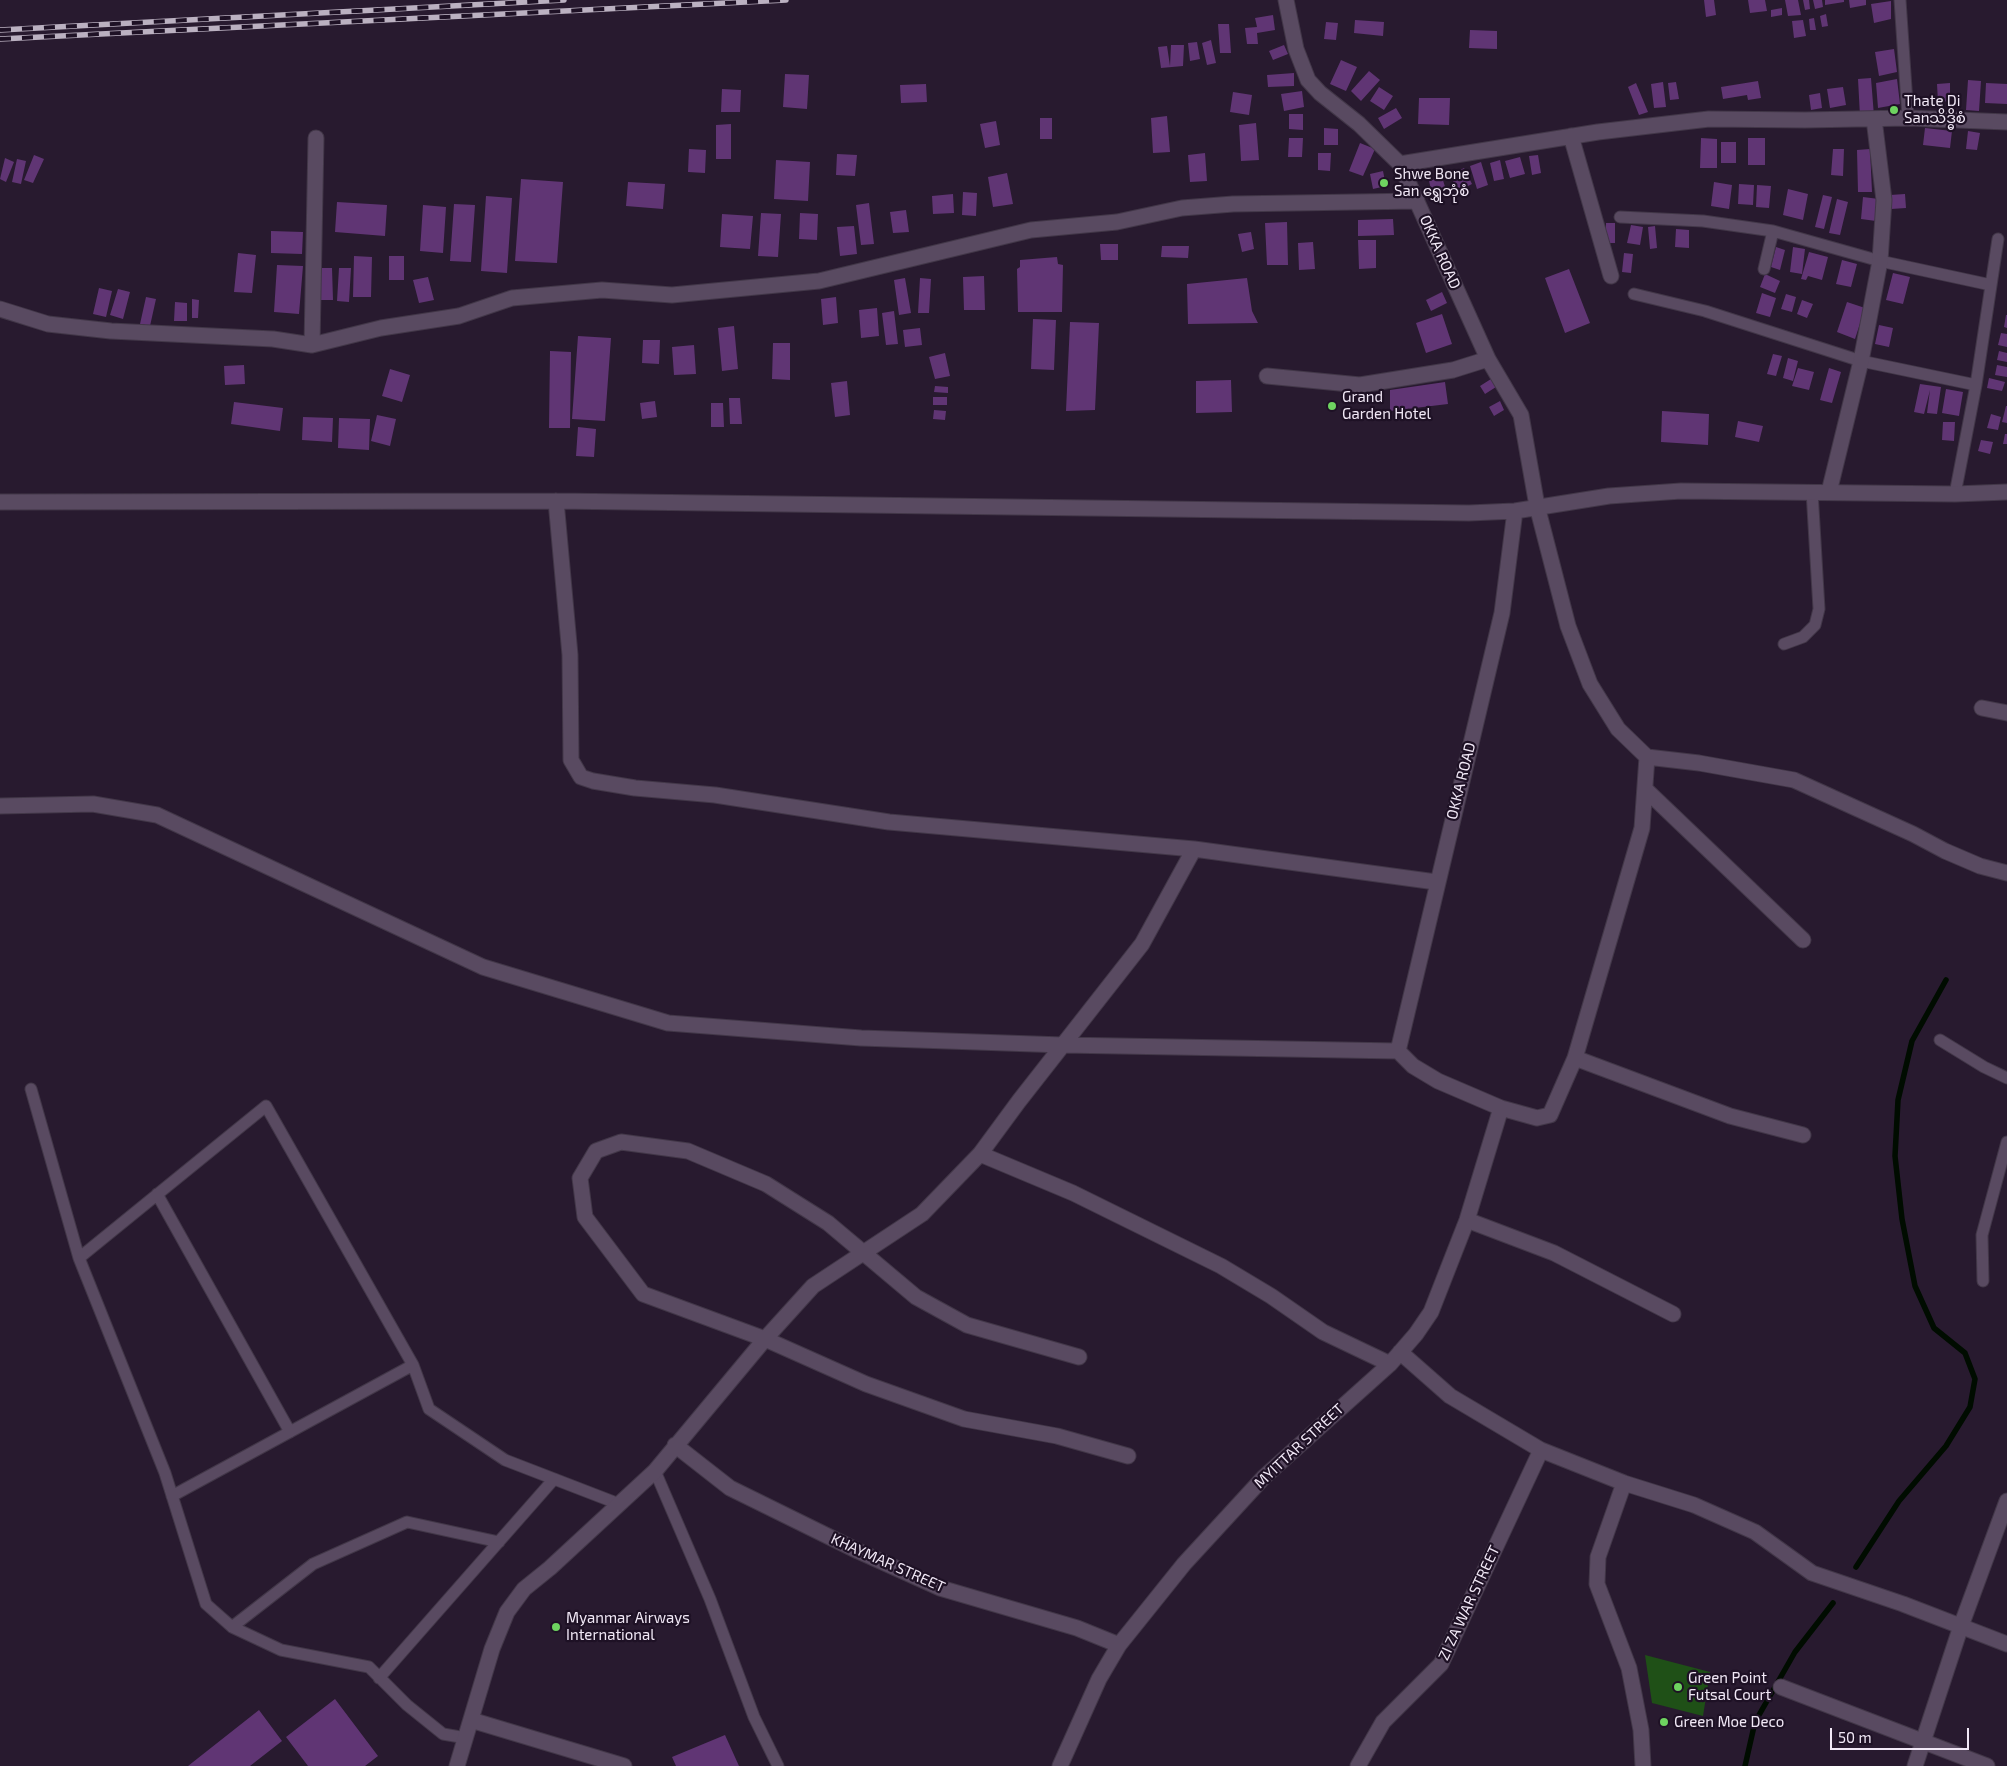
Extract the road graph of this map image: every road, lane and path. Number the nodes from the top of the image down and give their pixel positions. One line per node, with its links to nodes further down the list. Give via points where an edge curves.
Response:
1 (1286, 0): 8 (street, OKKA ROAD, via 1296,49 1308,80)
2 (1900, 0): 3 (lane)
3 (1908, 118): 4 (street); 5 (street)
4 (1874, 119): 6 (street, via 1709,119); 13 (street, via 1884,200)
5 (2007, 122)
6 (1571, 136): 8 (street); 15 (street)
7 (316, 138): 19 (street)
8 (1400, 164): 9 (street, OKKA ROAD)
9 (1417, 201): 19 (street, via 1182,208 1117,222 1031,230 820,281 672,295 602,290 512,298 459,316 381,328); 20 (street, OKKA ROAD)
10 (1620, 217): 11 (lane, via 1703,221)
11 (1773, 231): 13 (lane); 14 (lane)
12 (1998, 239): 16 (lane)
13 (1880, 261): 16 (lane); 21 (street)
14 (1764, 269)
15 (1610, 276)
16 (1991, 285): 23 (lane)
17 (1634, 294): 21 (lane, via 1705,311)
18 (0, 309): 19 (street, via 48,324 111,331 273,339)
19 (312, 345)
20 (1488, 359): 22 (street, via 1454,370 1360,385); 30 (street, OKKA ROAD, via 1521,415)
21 (1861, 361): 23 (lane); 25 (street)
22 (1267, 376)
23 (1976, 385): 27 (lane)
24 (1812, 491): 25 (street); 30 (street, via 1681,490); 32 (lane, via 1819,609 1815,625 1803,637)
25 (1829, 492): 27 (street)
26 (2007, 492): 27 (street)
27 (1955, 494)
28 (556, 501): 29 (street); 31 (street); 38 (street, via 570,655 571,760 581,777 635,788 715,794 889,822)
29 (0, 502)
30 (1537, 506): 31 (street); 35 (street, OKKA ROAD, via 1568,626 1590,684 1618,729)
31 (1516, 511): 40 (street, OKKA ROAD, via 1502,613)
32 (1784, 644)
33 (1982, 708): 34 (street)
34 (2007, 713)
35 (1647, 757): 36 (street); 39 (street, via 1794,780 1945,851)
36 (1645, 789): 41 (street); 45 (street, via 1642,828)
37 (0, 806): 43 (street, via 94,804 157,815 483,966 668,1023 861,1038)
38 (1194, 849): 40 (street); 43 (street, via 1142,944)
39 (2007, 873)
40 (1436, 882): 44 (street, OKKA ROAD)
41 (1803, 940)
42 (1940, 1040): 46 (lane)
43 (1063, 1045): 44 (street); 51 (street)
44 (1398, 1051): 48 (street, via 1421,1071)
45 (1575, 1058): 48 (street, via 1550,1115 1537,1118); 49 (street, via 1730,1116)
46 (2007, 1078)
47 (31, 1089): 55 (lane)
48 (1501, 1108): 53 (street, MYITTAR STREET)
49 (1803, 1135)
50 (2007, 1142): 56 (lane, via 1982,1235)
51 (980, 1154): 54 (street, via 922,1214); 61 (street, via 1073,1193 1221,1266 1323,1332)
52 (157, 1194): 55 (lane); 62 (lane, via 266,1106); 63 (lane)
53 (1467, 1220): 57 (street, via 1554,1253); 59 (street, MYITTAR STREET, via 1431,1312)
54 (862, 1253): 58 (street, via 813,1286); 58 (street, via 828,1223 766,1184 688,1151 621,1142 596,1151 580,1178 586,1217 643,1294); 60 (street, via 916,1297 967,1325)
55 (79, 1258): 70 (lane)
56 (1983, 1281)
57 (1673, 1314)
58 (765, 1339): 64 (street); 66 (street, via 866,1384 964,1419 1057,1436)
59 (1400, 1352): 61 (street, MYITTAR STREET); 65 (street, via 1450,1396)
60 (1079, 1357)
61 (1390, 1364): 78 (street, MYITTAR STREET, via 1264,1477 1184,1564)
62 (413, 1365): 63 (lane); 68 (lane, via 429,1409 505,1460)
63 (290, 1432): 70 (lane)
64 (675, 1445): 67 (street); 78 (street, KHAYMAR STREET, via 730,1488 940,1588 1077,1628)
65 (1541, 1450): 69 (street); 88 (street, ZI ZA WAR STREET, via 1441,1664 1383,1722)
66 (1128, 1456)
67 (655, 1471): 72 (street); 86 (lane, via 710,1599 754,1717)
68 (554, 1479): 72 (lane); 74 (lane)
69 (1624, 1483): 75 (street, via 1694,1505 1755,1532 1812,1573); 89 (street, via 1598,1557 1597,1584 1629,1668 1641,1730)
70 (172, 1496): 76 (lane, via 206,1604)
71 (2007, 1501): 73 (street)
72 (619, 1504): 81 (street, via 524,1589 507,1612 492,1649)
73 (2003, 1526): 75 (street)
74 (498, 1542): 76 (lane, via 408,1522 313,1564); 79 (lane)
75 (1961, 1626): 77 (street); 83 (street)
76 (232, 1627): 79 (lane, via 281,1650 369,1667)
77 (2007, 1644)
78 (1119, 1645): 87 (street, MYITTAR STREET, via 1099,1679)
79 (379, 1678): 82 (lane, via 407,1706 443,1734)
80 (1781, 1687): 83 (street)
81 (471, 1720): 82 (street); 85 (street)
82 (466, 1738): 84 (street)
83 (1923, 1742): 90 (street); 91 (street)
84 (457, 1766)
85 (624, 1766)
86 (778, 1766)
87 (1060, 1766)
88 (1358, 1766)
89 (1643, 1766)
90 (1915, 1766)
91 (1987, 1766)

